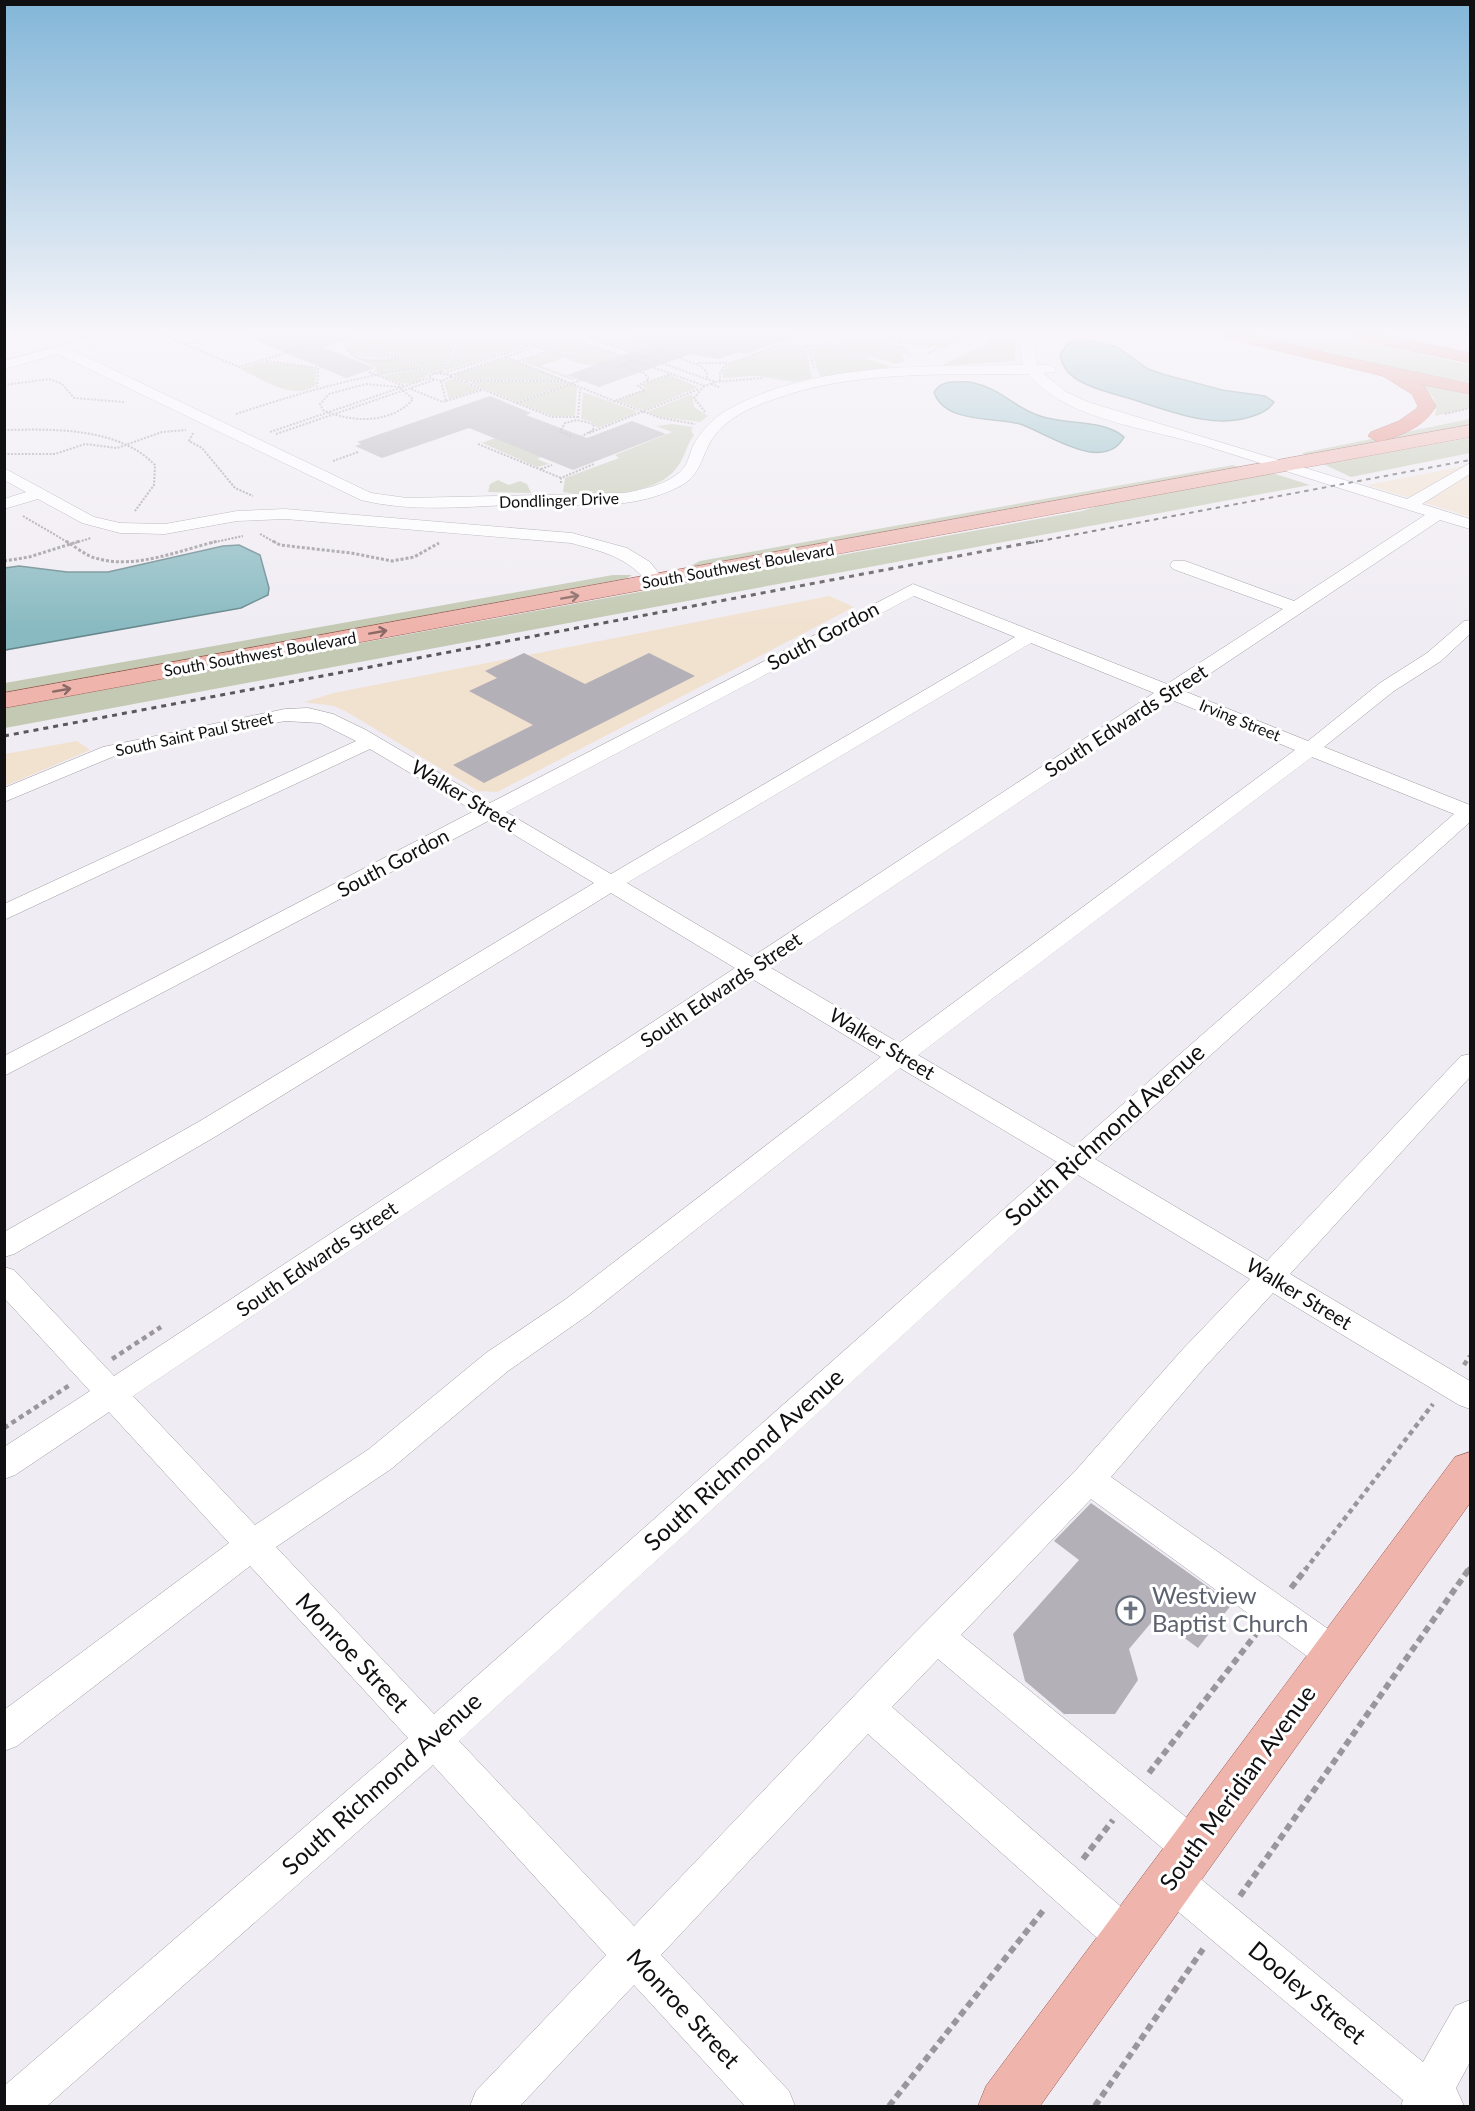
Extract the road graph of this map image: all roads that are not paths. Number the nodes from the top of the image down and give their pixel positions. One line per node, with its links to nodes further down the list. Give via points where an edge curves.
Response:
1 (233, 433): 2 (street, Dondlinger Drive, via 367,496 407,503 603,500 647,492 683,477)
2 (711, 433)
3 (1178, 433): 8 (street)
4 (1385, 433): 7 (highway)
5 (1393, 433): 7 (main road, South Southwest Boulevard)
6 (1462, 433): 9 (main road, South Southwest Boulevard)
7 (1378, 436): 8 (main road, South Southwest Boulevard)
8 (1255, 456): 9 (street); 18 (main road, South Southwest Boulevard)
9 (1285, 467): 13 (street); 18 (main road, South Southwest Boulevard)
10 (1470, 468): 13 (street)
11 (6, 474): 12 (street)
12 (40, 493): 14 (street); 18 (street, via 88,520 140,530 271,513 590,541 614,548)
13 (1409, 505): 15 (street)
14 (11, 508)
15 (1438, 514): 16 (street); 20 (street, South Edwards Street)
16 (1470, 524)
17 (1179, 565): 20 (street)
18 (650, 574): 23 (main road, South Southwest Boulevard); 25 (main road, South Southwest Boulevard, one-way to 18)
19 (909, 591): 22 (street, Irving Street, via 913,589); 30 (street, South Gordon)
20 (1297, 608): 24 (street, South Edwards Street)
21 (1470, 625): 28 (street, via 1434,657)
22 (1031, 635): 24 (street, Irving Street); 32 (street)
23 (119, 658)
24 (1170, 691): 28 (street, Irving Street); 34 (street, South Edwards Street)
25 (4, 701)
26 (285, 715): 27 (street, Walker Street, via 326,718); 29 (street, South Saint Paul Street, via 110,751)
27 (371, 741): 30 (street, Walker Street); 33 (street)
28 (1308, 747): 31 (street, Irving Street); 35 (street)
29 (4, 796)
30 (490, 812): 32 (street, Walker Street); 37 (street, South Gordon)
31 (1470, 812): 38 (street, South Richmond Avenue)
32 (613, 884): 34 (street, Walker Street); 39 (street, via 209,1128)
33 (4, 913)
34 (753, 968): 35 (street, Walker Street); 43 (street, South Edwards Street)
35 (900, 1055): 38 (street, Walker Street); 47 (street, via 586,1300 497,1362 380,1459)
36 (1470, 1062): 40 (street)
37 (4, 1067)
38 (1077, 1160): 40 (street, Walker Street); 52 (street, South Richmond Avenue)
39 (4, 1246)
40 (1270, 1276): 42 (street, Walker Street); 46 (street)
41 (4, 1278): 43 (street, Monroe Street)
42 (1460, 1390)
43 (113, 1395): 44 (street, South Edwards Street); 47 (street, Monroe Street)
44 (4, 1465)
45 (1470, 1470): 49 (main road, South Meridian Avenue)
46 (1089, 1479): 48 (street); 49 (street)
47 (252, 1545): 51 (street); 52 (street, Monroe Street)
48 (936, 1636): 50 (street); 53 (street, Dooley Street, via 1131,1797)
49 (1335, 1655): 53 (main road, South Meridian Avenue)
50 (867, 1709): 54 (street); 55 (street)
51 (4, 1733)
52 (433, 1740): 55 (street, Monroe Street); 58 (street, South Richmond Avenue)
53 (1183, 1864): 54 (main road, South Meridian Avenue); 57 (street, Dooley Street, via 1222,1922)
54 (1128, 1939): 61 (main road, South Meridian Avenue)
55 (634, 1956): 59 (street); 60 (street, Monroe Street)
56 (1470, 2020): 57 (street)
57 (1431, 2102)
58 (15, 2106)
59 (491, 2106)
60 (774, 2106)
61 (1006, 2106)

